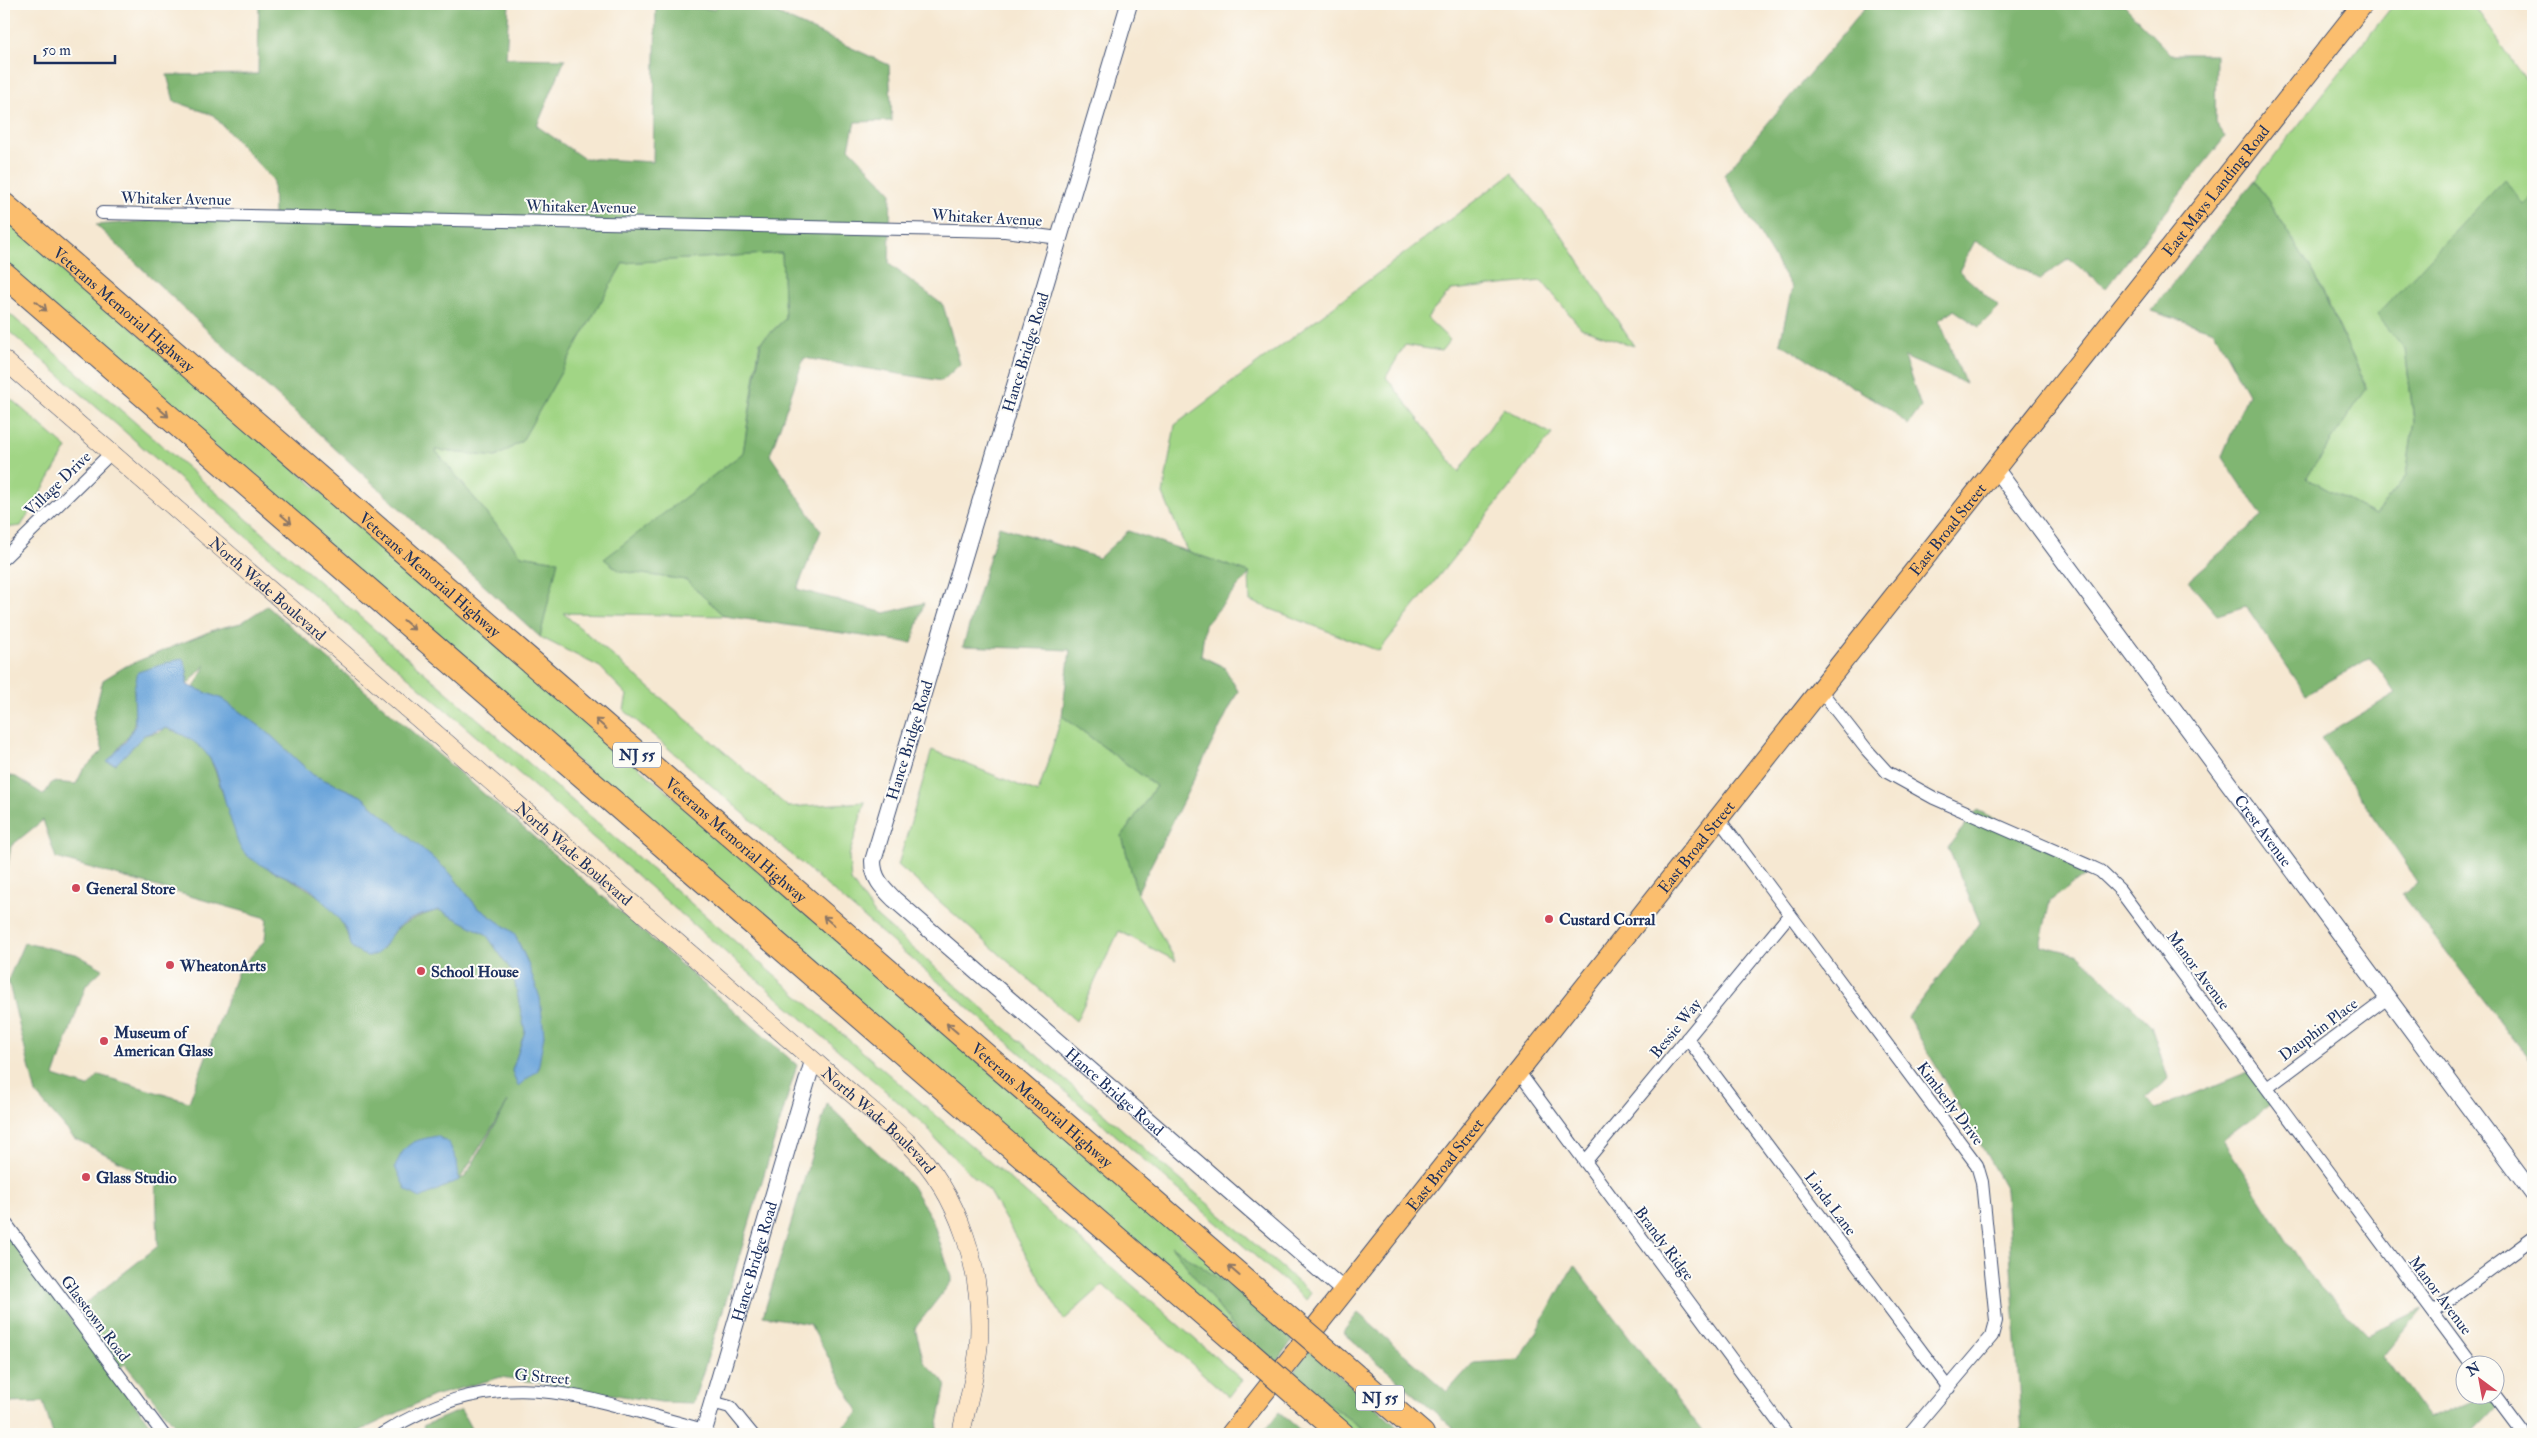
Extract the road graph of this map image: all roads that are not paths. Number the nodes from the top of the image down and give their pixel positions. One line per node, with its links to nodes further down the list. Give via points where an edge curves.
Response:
1 (1129, 4): 5 (street, Hance Bridge Road)
2 (2363, 4): 8 (main road, East Mays Landing Road)
3 (4, 205): 37 (highway, Veterans Memorial Highway / NJ 55, one-way to 3, bridge)
4 (102, 213): 5 (street, Whitaker Avenue, via 1005,231)
5 (1059, 238): 24 (street, Hance Bridge Road, via 873,861 873,871 878,882 894,898)
6 (4, 274): 36 (highway, one-way to 36, bridge)
7 (4, 360): 9 (main road, North Wade Boulevard)
8 (2068, 376): 10 (main road, East Broad Street)
9 (111, 453): 11 (street, Village Drive); 17 (main road, North Wade Boulevard)
10 (1995, 468): 12 (main road, East Broad Street); 15 (street, Crest Avenue)
11 (4, 558)
12 (1820, 690): 13 (main road, East Broad Street); 19 (street, Manor Avenue, via 1887,772 1934,798 2087,865 2108,878)
13 (1718, 818): 14 (street, Kimberly Drive); 18 (main road, East Broad Street)
14 (1790, 914): 16 (street, Bessie Way); 27 (street, Kimberly Drive, via 1977,1165 1982,1182 1996,1321 1992,1336)
15 (2388, 997): 19 (street, Dauphin Place); 21 (street, Crest Avenue)
16 (1687, 1038): 20 (street, Bessie Way); 27 (street, Linda Lane)
17 (813, 1061): 28 (street, Hance Bridge Road); 34 (main road, North Wade Boulevard, via 909,1144 947,1195 961,1227 972,1259 980,1313 978,1355)
18 (1518, 1071): 20 (street, Brandy Ridge); 24 (main road, East Broad Street)
19 (2267, 1088): 25 (street, Manor Avenue)
20 (1585, 1162): 38 (street, Brandy Ridge)
21 (2533, 1194)
22 (4, 1221): 31 (street, Glasstown Road)
23 (2533, 1238): 25 (street)
24 (1344, 1291): 35 (main road, East Broad Street)
25 (2434, 1311): 26 (street, Manor Avenue)
26 (2466, 1356)
27 (1949, 1388): 39 (street, Kimberly Drive)
28 (712, 1402): 30 (street, Hance Bridge Road); 33 (street, via 730,1408)
29 (2503, 1406): 40 (street)
30 (704, 1432): 32 (street, G Street, via 580,1396 537,1389 491,1390 438,1404)
31 (163, 1434)
32 (382, 1434)
33 (752, 1434)
34 (961, 1434)
35 (1231, 1434)
36 (1342, 1434)
37 (1422, 1434)
38 (1787, 1434)
39 (1909, 1434)
40 (2524, 1434)

